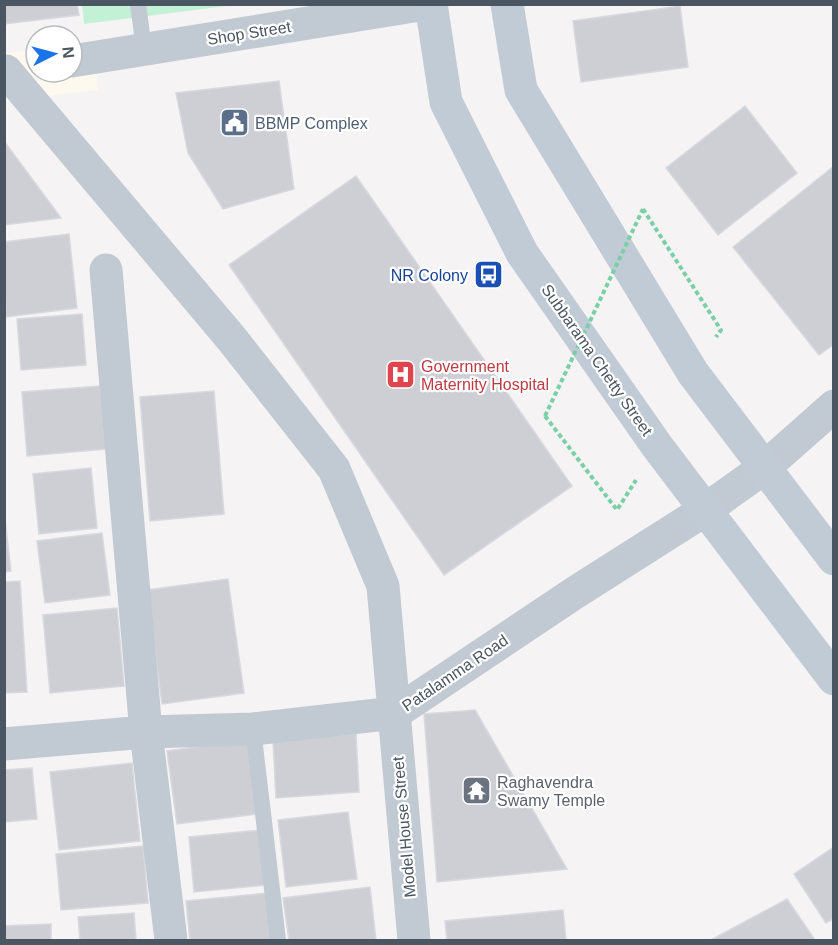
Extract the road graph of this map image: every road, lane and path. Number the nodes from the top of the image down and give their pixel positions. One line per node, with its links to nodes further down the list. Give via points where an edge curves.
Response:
1 (138, 4): 5 (lane)
2 (426, 4): 5 (street, Shop Street)
3 (431, 4): 13 (main road, Subbarama Chetty Street, via 446,102 522,253)
4 (507, 4): 11 (main road, via 521,90 693,374)
5 (144, 49): 6 (street, Shop Street)
6 (84, 59)
7 (16, 70): 16 (street, Model House Street, via 334,469 383,586)
8 (106, 270): 18 (street)
9 (721, 330): 12 (path, bridge, via 643,208 545,416)
10 (834, 406): 11 (street, Patalamma Road)
11 (764, 468): 13 (street, Patalamma Road); 14 (main road)
12 (617, 510)
13 (705, 510): 15 (main road, Subbarama Chetty Street); 16 (street, Patalamma Road)
14 (834, 559)
15 (834, 679)
16 (395, 713): 17 (street, Patalamma Road); 22 (street, Model House Street)
17 (253, 729): 18 (street, Patalamma Road); 21 (lane)
18 (146, 732): 19 (street, Patalamma Road); 20 (street)
19 (4, 744)
20 (171, 940)
21 (278, 940)
22 (414, 940)

